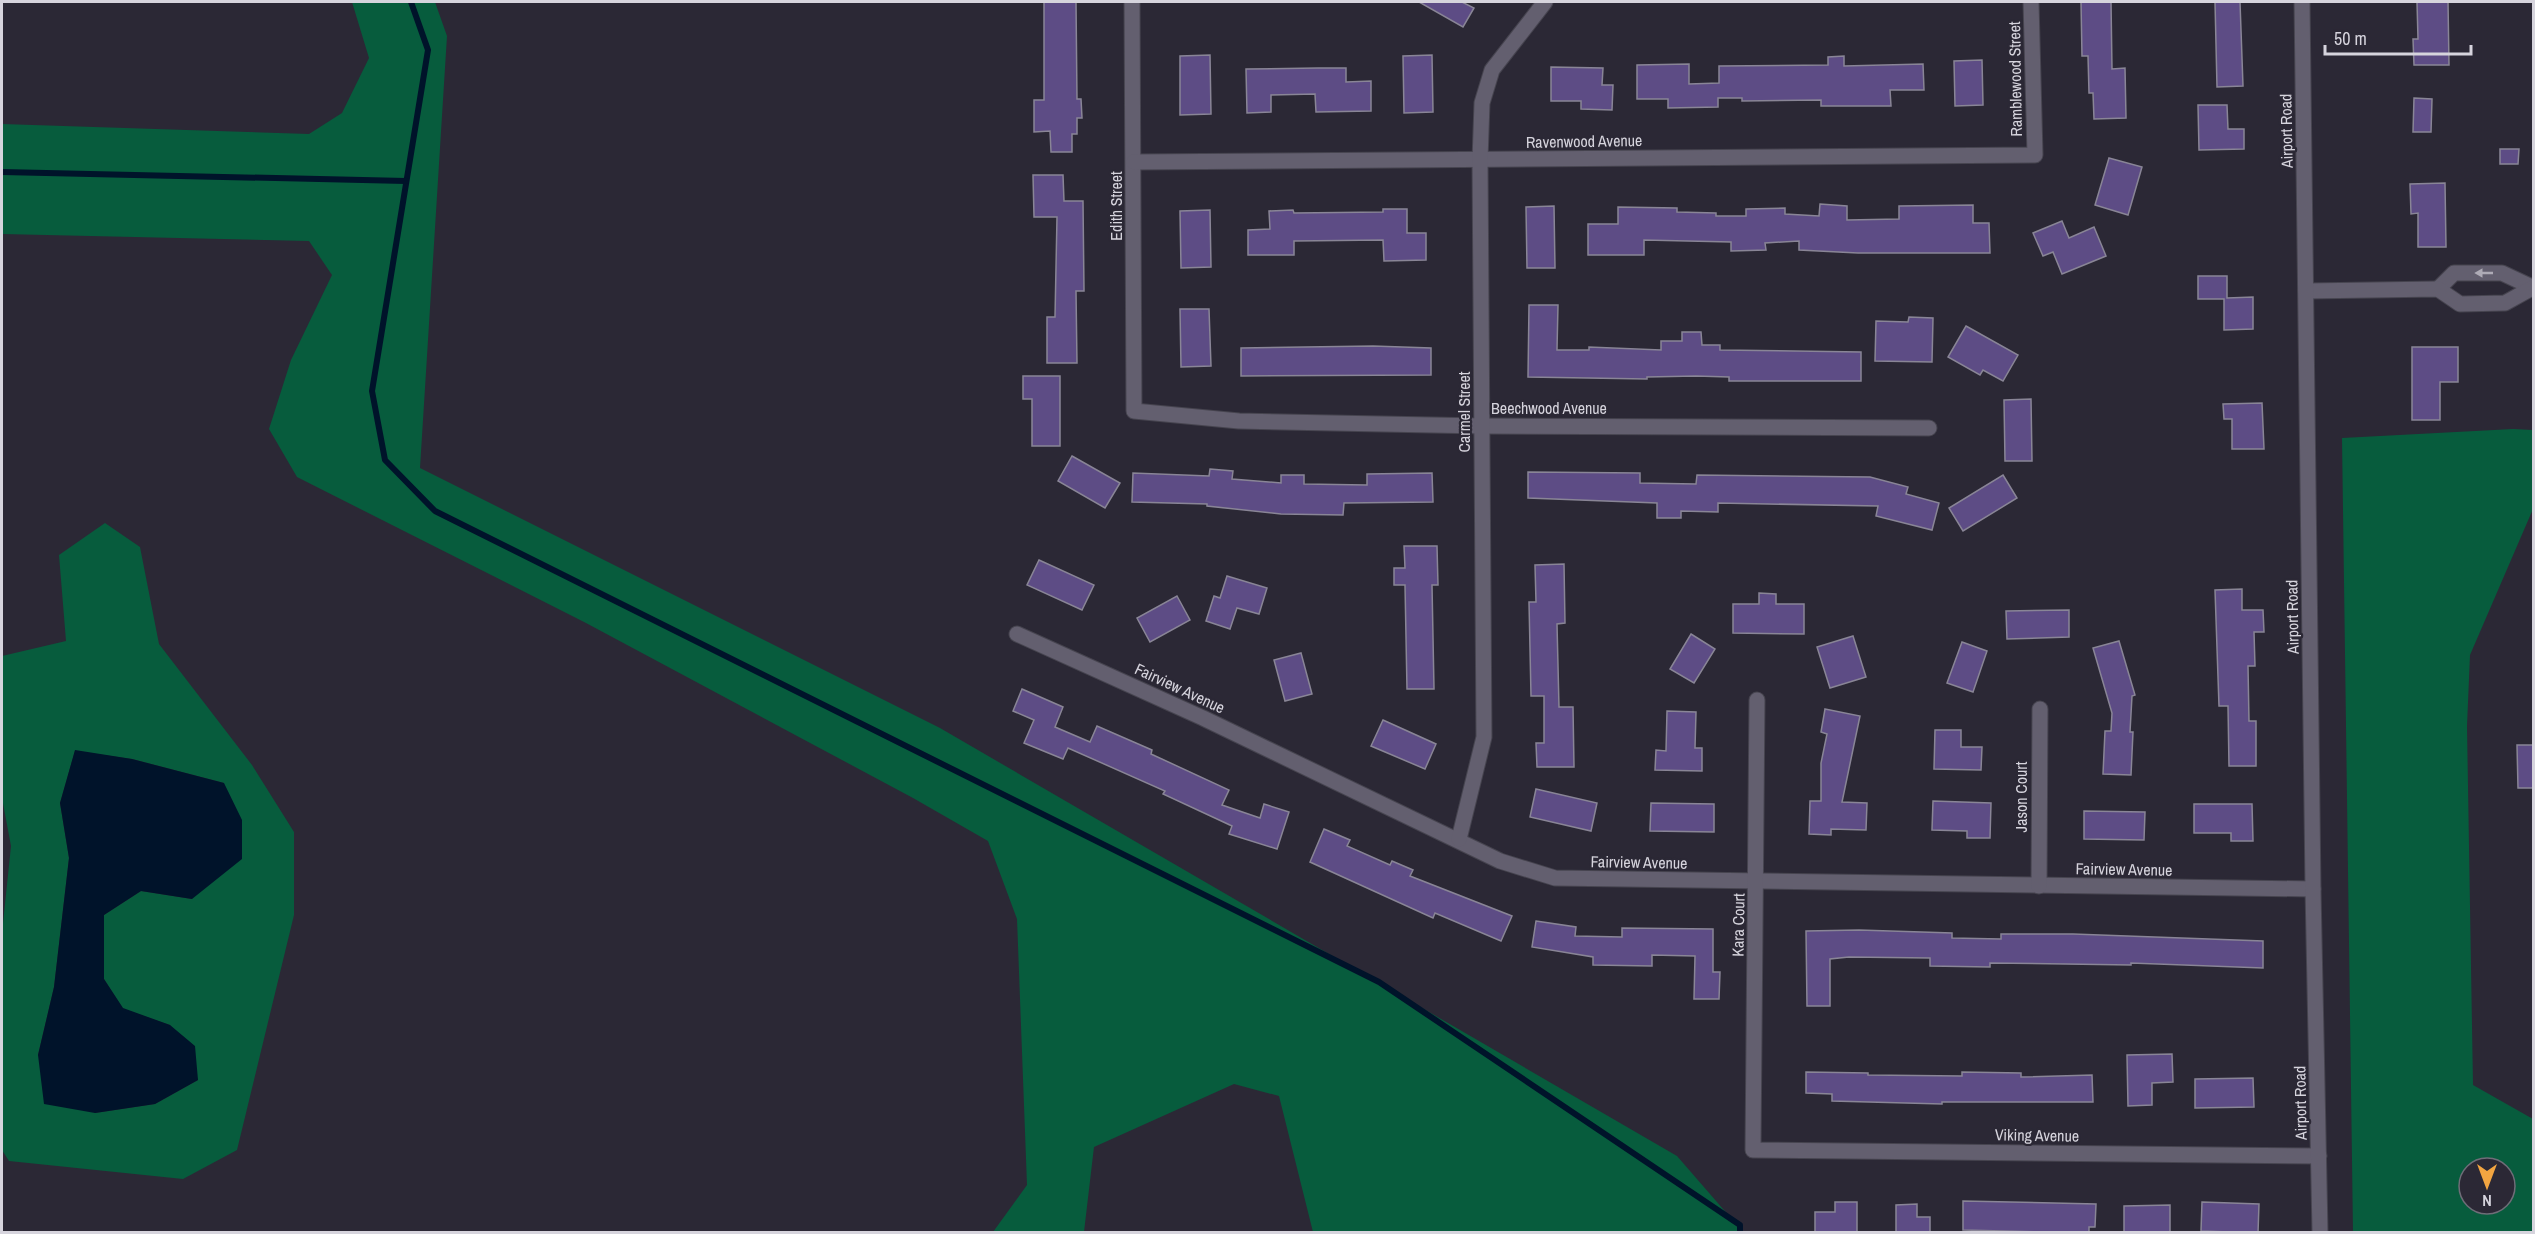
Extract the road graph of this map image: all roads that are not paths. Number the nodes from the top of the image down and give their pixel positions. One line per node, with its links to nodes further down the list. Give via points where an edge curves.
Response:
1 (1132, 2): 7 (street, Edith Street)
2 (1545, 2): 6 (street, Carmel Street, via 1492,70 1482,103)
3 (2031, 2): 5 (street, Ramblewood Street)
4 (2302, 2): 10 (street, Airport Road)
5 (2035, 155): 6 (street, Ravenwood Avenue)
6 (1480, 160): 7 (street, Ravenwood Avenue); 12 (street, Carmel Street)
7 (1134, 162): 11 (street, Edith Street)
8 (2533, 288): 9 (street, via 2505,303 2460,304); 9 (street, one-way to 9, via 2502,273 2454,273)
9 (2438, 289): 10 (street)
10 (2306, 291): 20 (street, Airport Road)
11 (1134, 411): 12 (street, Beechwood Avenue, via 1239,421)
12 (1482, 426): 13 (street, Beechwood Avenue); 17 (street, Carmel Street, via 1484,737)
13 (1929, 428)
14 (1017, 634): 17 (street, Fairview Avenue)
15 (1757, 700): 18 (street, Kara Court)
16 (2040, 709): 19 (street, Jason Court)
17 (1459, 839): 18 (street, Fairview Avenue, via 1500,861 1555,878)
18 (1757, 881): 19 (street, Fairview Avenue); 21 (street, Kara Court)
19 (2039, 886): 20 (street, Fairview Avenue)
20 (2313, 889): 22 (street, Airport Road)
21 (1753, 1150): 22 (street, Viking Avenue)
22 (2319, 1156): 23 (street, Airport Road)
23 (2320, 1233)

